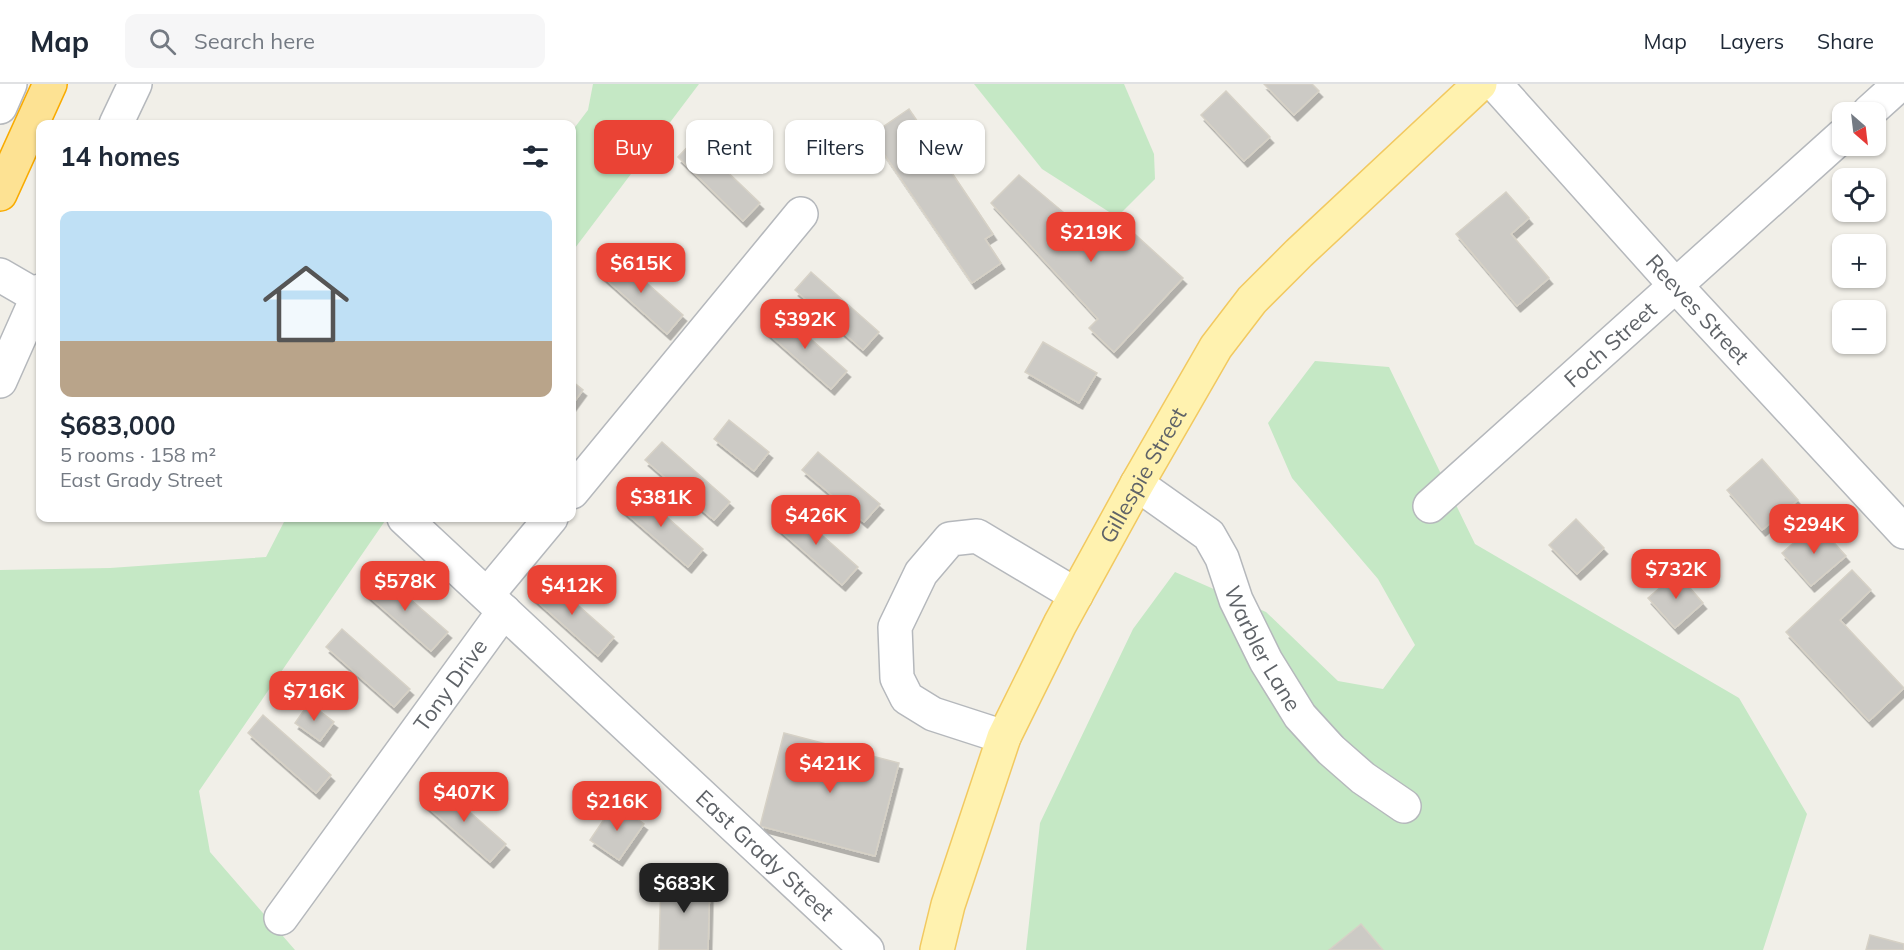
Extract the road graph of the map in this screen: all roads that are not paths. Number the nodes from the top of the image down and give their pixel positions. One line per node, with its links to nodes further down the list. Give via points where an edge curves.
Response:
1 (10, 84): 8 (street)
2 (50, 84): 11 (highway)
3 (135, 84): 9 (street)
4 (1480, 84): 18 (main road, Gillespie Street, via 1252,300 1216,347)
5 (1495, 84): 14 (street, Reeves Street)
6 (1900, 84): 7 (street)
7 (1880, 102)
8 (0, 107)
9 (118, 120)
10 (1832, 145): 14 (street, Foch Street)
11 (0, 194)
12 (801, 214): 19 (street)
13 (0, 275): 15 (street)
14 (1676, 286): 20 (street, Foch Street); 23 (street, Reeves Street)
15 (36, 293)
16 (36, 301): 17 (street)
17 (0, 381)
18 (1137, 484): 24 (main road, Gillespie Street); 27 (street, Warbler Lane, via 1209,536 1266,661 1300,716 1363,778)
19 (576, 487)
20 (1430, 506)
21 (408, 522): 25 (street, East Grady Street)
22 (548, 522): 25 (street, Tony Drive)
23 (1904, 532)
24 (1076, 595): 26 (main road, Gillespie Street); 26 (street, via 977,536 950,539 921,573 896,627 897,678 907,698 933,714)
25 (496, 603): 28 (street, Tony Drive); 29 (street, East Grady Street)
26 (1004, 737): 30 (main road, Gillespie Street, via 948,905)
27 (1404, 806)
28 (281, 918)
29 (867, 950)
30 (937, 950)

